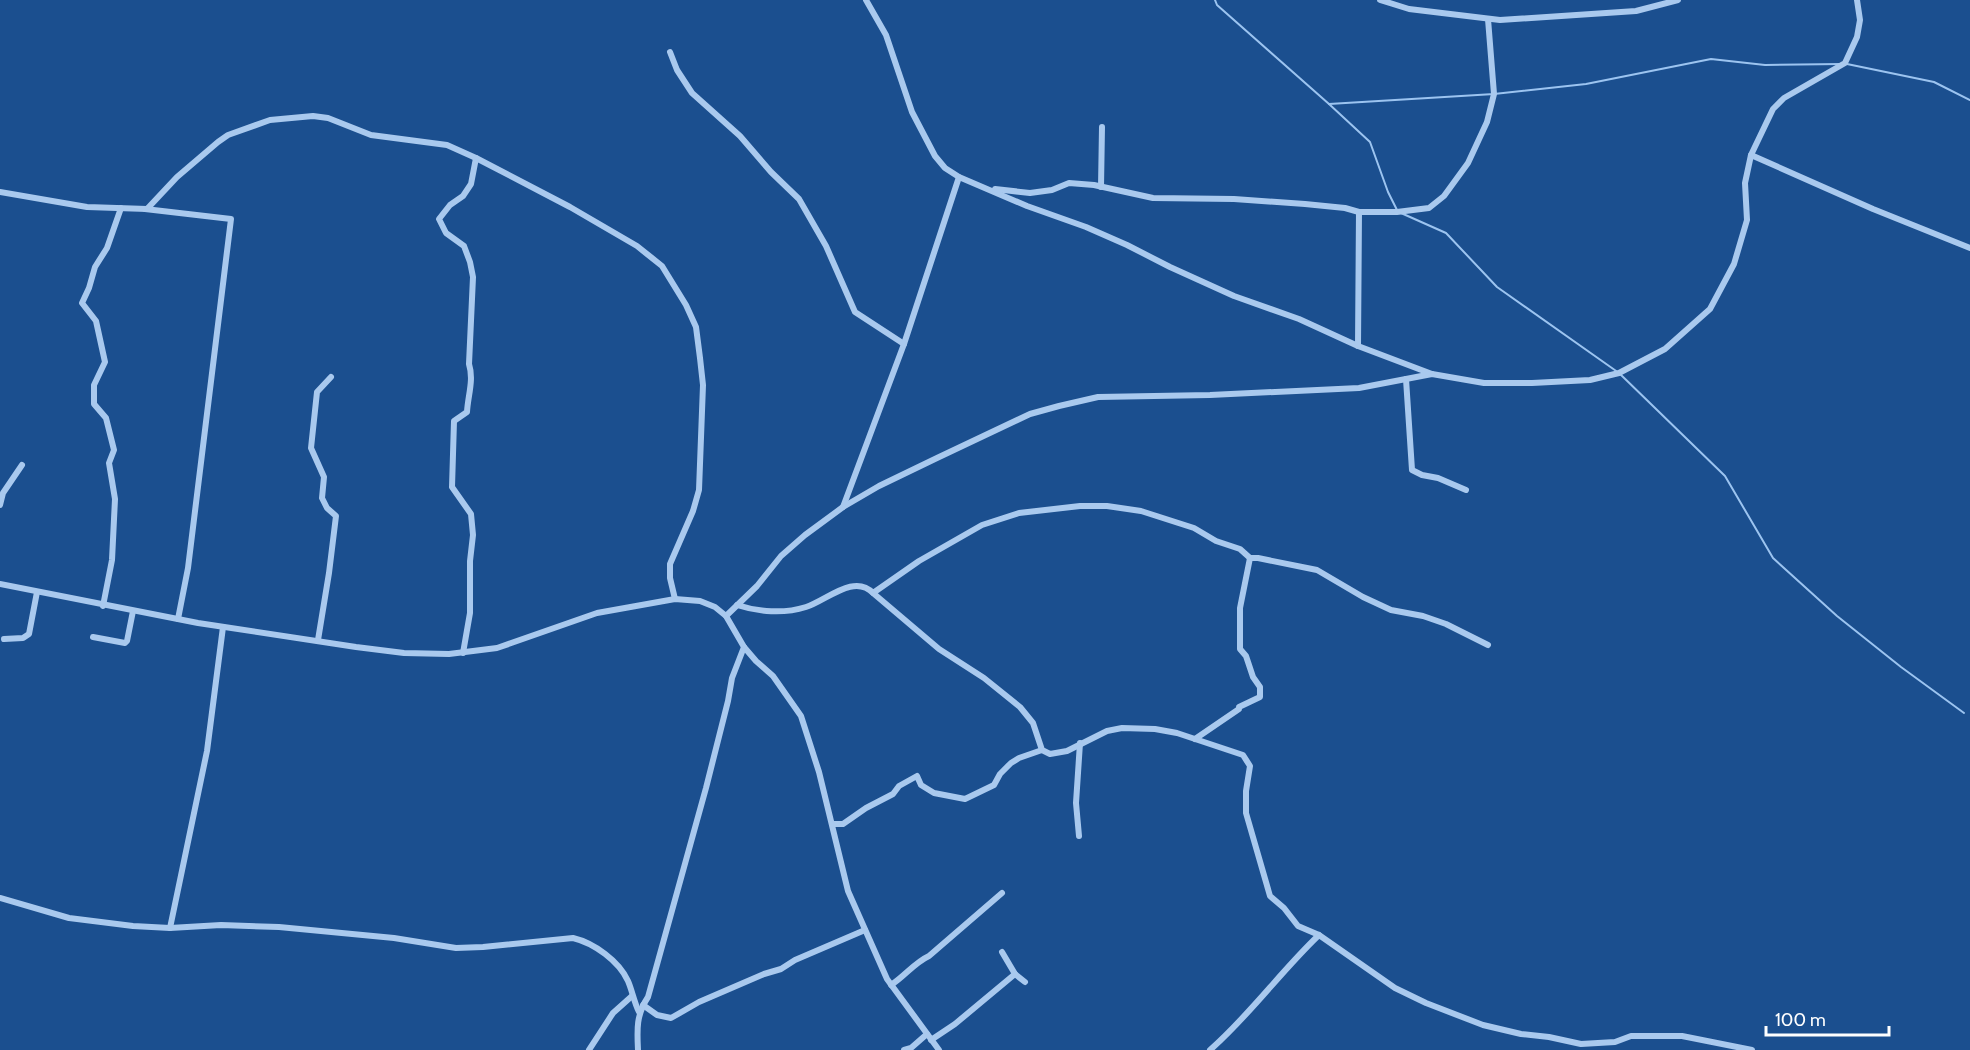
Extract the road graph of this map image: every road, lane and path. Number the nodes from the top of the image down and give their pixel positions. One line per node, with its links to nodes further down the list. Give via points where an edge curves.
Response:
1 (866, 0): 10 (street, via 886,35 912,112 926,140 945,168)
2 (1380, 0): 5 (street, via 1409,9)
3 (1678, 0): 5 (street, via 1636,11)
4 (1857, 0): 8 (street, via 1857,37 1845,63 1784,98 1773,109)
5 (1488, 19): 16 (street, via 1494,94 1487,122 1468,163 1444,196 1429,208)
6 (670, 52): 18 (street, via 692,93 740,136 799,199 826,246 855,312)
7 (1102, 127): 12 (street)
8 (1751, 155): 17 (street); 20 (street, via 1745,183 1747,220 1734,264 1710,309 1665,349 1619,373 1590,380 1484,383)
9 (476, 158): 15 (street, via 447,145 371,135 328,118 284,118 238,130 218,142 147,209); 31 (street, via 637,246 662,266 696,327 703,385 701,469 693,511 670,564); 43 (street, via 471,184 439,219 446,233 464,246 473,277 469,364 473,377 467,412 454,421 452,458 452,487 471,514 473,535 470,612)
10 (959, 177): 11 (street); 18 (street)
11 (966, 180): 12 (street, via 981,181 997,190 1030,193 1069,183); 19 (street, via 1086,227 1234,296)
12 (1101, 186): 16 (street, via 1153,198 1234,199)
13 (0, 192): 14 (street, via 87,207)
14 (121, 208): 15 (street); 33 (street, via 82,303 96,321 105,362 94,385 94,404 106,418 114,450 109,463 115,499 112,560)
15 (142, 209): 36 (street, via 231,219 188,568)
16 (1359, 212): 19 (street)
17 (1970, 248)
18 (904, 344): 26 (street)
19 (1358, 346): 20 (street)
20 (1432, 374): 22 (street)
21 (331, 377): 40 (street, via 317,392 311,448 324,477 322,498 336,516)
22 (1406, 379): 24 (street, via 1412,470); 26 (street, via 1359,388 1098,397 1030,414)
23 (22, 465): 25 (street, via 3,493)
24 (1466, 490)
25 (0, 505)
26 (843, 507): 32 (street, via 781,556)
27 (1250, 558): 30 (street, via 1194,528 1141,511 1080,506 1019,513 982,525); 41 (street, via 1317,570 1391,610 1446,624); 44 (street, via 1240,608 1240,649 1260,687 1260,697)
28 (0, 584): 29 (street)
29 (36, 592): 33 (street); 39 (street, via 29,634)
30 (873, 593): 32 (street, via 854,585 805,608 753,611); 46 (street, via 939,649 1020,707 1033,723)
31 (675, 599): 35 (street, via 700,601); 43 (street, via 597,612 497,648)
32 (737, 605): 35 (street)
33 (103, 606): 34 (street)
34 (133, 611): 36 (street); 38 (street, via 125,643)
35 (726, 616): 42 (street)
36 (178, 620): 37 (street)
37 (223, 627): 40 (street); 51 (street, via 207,751)
38 (93, 637)
39 (4, 639)
40 (318, 640): 43 (street, via 405,652)
41 (1488, 645)
42 (744, 647): 47 (street, via 773,676 801,716); 59 (street, via 732,678 706,788)
43 (463, 652)
44 (1195, 739): 45 (street, via 1155,729 1122,728); 53 (street, via 1247,759 1250,766 1246,813 1270,896 1298,926)
45 (1080, 743): 46 (street, via 1055,754); 48 (street, via 1076,803)
46 (1042, 750): 47 (street, via 1011,763 994,785 965,799 934,793 921,785 917,776 843,824)
47 (833, 824): 52 (street, via 848,891)
48 (1079, 836)
49 (1002, 893): 57 (street)
50 (0, 898): 51 (street, via 69,918)
51 (171, 928): 58 (street, via 279,927 456,948 573,938 602,952 622,971)
52 (865, 930): 57 (street); 59 (street, via 699,1002 671,1018 657,1015)
53 (1319, 934): 66 (street, via 1250,1012); 67 (street, via 1395,988 1483,1025 1581,1044 1655,1035 1682,1036)
54 (1002, 952): 55 (street)
55 (1015, 974): 56 (street); 61 (street, via 955,1024)
56 (1025, 982)
57 (891, 985): 61 (street)
58 (632, 996): 60 (street); 62 (street, via 613,1013)
59 (643, 1005): 60 (street)
60 (639, 1012): 63 (street)
61 (929, 1037): 64 (street); 65 (street)
62 (589, 1050)
63 (638, 1050)
64 (903, 1050)
65 (939, 1050)
66 (1210, 1050)
67 (1752, 1050)

